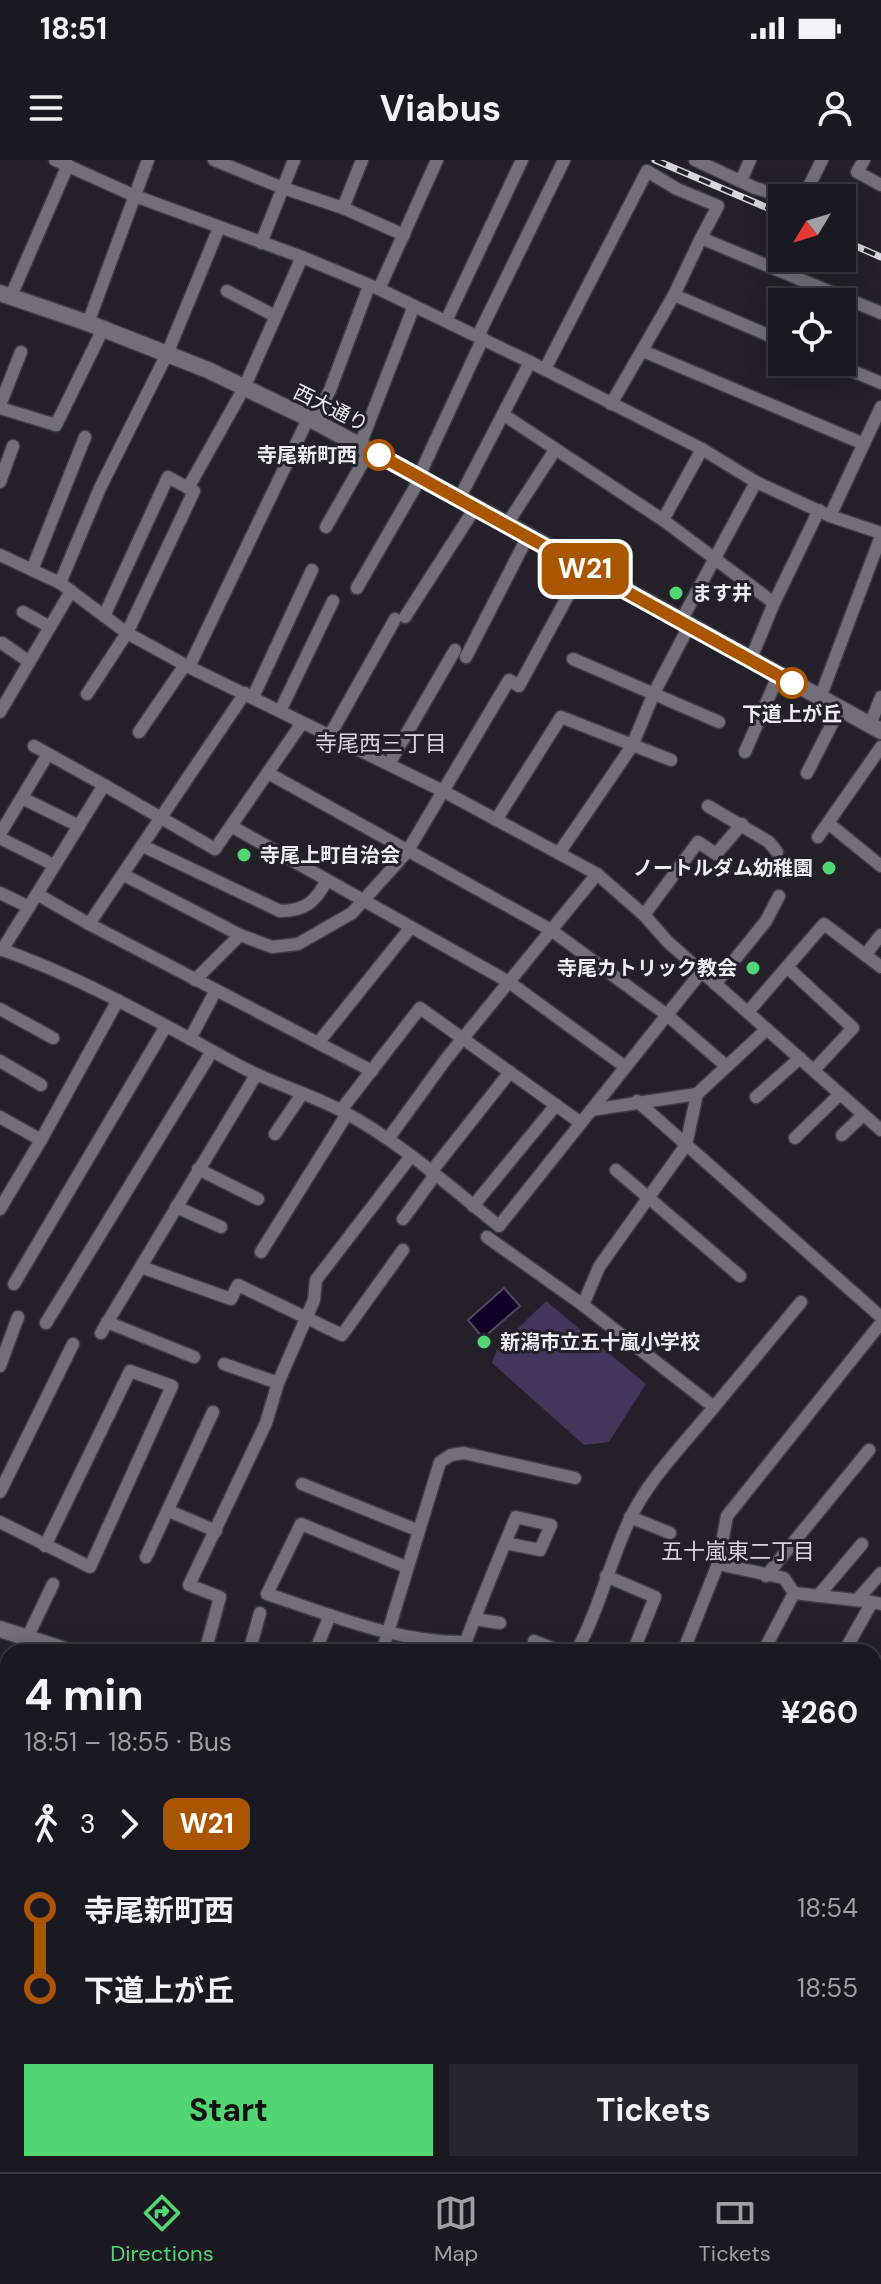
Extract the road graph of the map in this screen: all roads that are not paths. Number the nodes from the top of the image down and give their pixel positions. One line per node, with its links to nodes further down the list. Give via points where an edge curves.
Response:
1 (148, 160): 18 (street)
2 (294, 160): 16 (street)
3 (362, 160): 19 (street)
4 (437, 160): 21 (street)
5 (522, 160): 32 (street)
6 (564, 160): 35 (street)
7 (695, 160): 13 (street)
8 (750, 160): 13 (street)
9 (822, 160): 14 (street)
10 (864, 160): 15 (street, via 857,172)
11 (218, 161): 16 (street)
12 (62, 162): 18 (street); 27 (street)
13 (741, 181): 17 (street)
14 (810, 184)
15 (881, 185)
16 (283, 188): 19 (street); 23 (street)
17 (768, 190)
18 (135, 196): 20 (street); 33 (street)
19 (343, 208): 21 (street)
20 (219, 228): 23 (street); 38 (street)
21 (404, 235): 25 (street)
22 (701, 238): 28 (street); 30 (street); 40 (street, via 718,206 647,171)
23 (261, 243): 24 (street)
24 (302, 257): 25 (street); 31 (street)
25 (374, 288): 29 (street); 48 (street, via 330,390)
26 (227, 291): 31 (street)
27 (6, 294): 33 (street, 西大通り)
28 (674, 295): 34 (street); 36 (street)
29 (414, 306): 32 (street); 53 (street)
30 (881, 313)
31 (275, 316): 43 (street)
32 (446, 321): 35 (street)
33 (96, 326): 38 (street, 西大通り); 45 (street, via 56,425)
34 (768, 335)
35 (480, 337): 39 (street); 56 (street)
36 (643, 351): 44 (street); 51 (street)
37 (21, 352): 45 (street)
38 (167, 354): 43 (street, 西大通り); 73 (street, via 100,488)
39 (530, 362): 40 (street); 47 (street)
40 (545, 369): 44 (street)
41 (856, 372): 42 (street)
42 (881, 383)
43 (244, 388): 48 (street, 西大通り); 59 (street)
44 (611, 404): 54 (street)
45 (0, 406)
46 (881, 407): 49 (street)
47 (504, 415): 55 (street); 60 (street)
48 (311, 420): 53 (street, 西大通り); 86 (street)
49 (877, 430): 51 (street)
50 (85, 437): 71 (street)
51 (864, 444): 62 (street)
52 (13, 446): 57 (street)
53 (365, 448): 56 (street, 西大通り); 65 (street)
54 (702, 449): 58 (street); 63 (street)
55 (555, 450): 63 (street); 64 (street)
56 (420, 476): 60 (street, 西大通り); 74 (street)
57 (0, 482)
58 (756, 482): 62 (street); 69 (street)
59 (188, 488): 78 (street, via 168,477); 81 (street, via 194,491)
60 (459, 499): 61 (street, 西大通り)
61 (475, 508): 64 (street, 西大通り); 100 (street)
62 (824, 513): 66 (street); 76 (street)
63 (663, 520): 69 (street)
64 (507, 524): 67 (street, 西大通り)
65 (326, 527)
66 (881, 534): 92 (street)
67 (528, 536): 70 (street, 西大通り); 107 (street)
68 (0, 555): 71 (street)
69 (716, 558): 76 (street); 79 (street)
70 (583, 568): 79 (street, 西大通り); 111 (street, via 519,686 509,680)
71 (32, 570): 73 (street)
72 (312, 570): 90 (street)
73 (65, 587): 78 (street); 80 (street)
74 (357, 588)
75 (333, 601): 95 (street)
76 (774, 603): 85 (street)
77 (23, 612): 80 (street)
78 (104, 616): 81 (street)
79 (685, 623): 85 (street, 西大通り); 88 (street)
80 (50, 627): 84 (street)
81 (127, 633): 86 (street); 89 (street)
82 (2, 643): 84 (street)
83 (573, 659): 88 (street)
84 (28, 661): 93 (street)
85 (750, 661): 87 (street, 西大通り)
86 (187, 666): 90 (street); 99 (street)
87 (778, 676): 92 (street, 西大通り); 104 (street)
88 (654, 693): 96 (street); 102 (street)
89 (87, 694)
90 (249, 695): 95 (street); 114 (street)
91 (881, 697): 98 (street)
92 (820, 698): 94 (street, 西大通り)
93 (1, 707)
94 (840, 708): 98 (street, 西大通り); 109 (street)
95 (280, 711): 97 (street)
96 (719, 722)
97 (302, 723): 100 (street); 108 (street)
98 (876, 728)
99 (139, 732)
100 (330, 735): 107 (street)
101 (34, 746): 105 (street)
102 (632, 746): 106 (street); 115 (street, via 561,717); 125 (street)
103 (881, 747): 116 (street)
104 (745, 752)
105 (48, 754): 110 (street); 112 (street)
106 (671, 760)
107 (389, 764): 111 (street)
108 (268, 773): 119 (street); 123 (street)
109 (807, 773)
110 (104, 785): 114 (street); 118 (street)
111 (443, 791): 115 (street); 123 (street)
112 (22, 798): 118 (street); 120 (street)
113 (708, 806): 117 (street)
114 (161, 818): 119 (street, via 215,849); 122 (street)
115 (496, 820): 125 (street)
116 (828, 823): 121 (street); 127 (street)
117 (742, 824): 124 (street); 136 (street, via 716,854 698,842)
118 (79, 826): 126 (street)
119 (231, 826): 130 (street)
120 (0, 836): 126 (street)
121 (818, 837)
122 (143, 846): 129 (street); 130 (street, via 280,911 293,911 317,898)
123 (407, 852): 134 (street); 139 (street)
124 (777, 852)
125 (559, 853): 128 (street)
126 (54, 865): 132 (street)
127 (881, 866)
128 (597, 874): 136 (street); 139 (street)
129 (124, 875): 137 (street); 140 (street)
130 (327, 880): 134 (street)
131 (0, 893): 135 (street)
132 (37, 894): 135 (street); 137 (street)
133 (779, 896): 149 (street, via 766,921)
134 (364, 900): 138 (street); 140 (street, via 352,913 298,944 272,947)
135 (29, 907): 142 (street)
136 (644, 915): 146 (street)
137 (89, 924): 147 (street)
138 (411, 927): 148 (street); 160 (street)
139 (551, 930): 148 (street); 154 (street)
140 (240, 935): 147 (street)
141 (881, 935): 143 (street)
142 (1, 950): 151 (street)
143 (865, 955): 144 (street, via 824,924); 145 (street)
144 (787, 967): 153 (street); 166 (street, via 853,1028)
145 (881, 967)
146 (702, 971): 149 (street); 154 (street)
147 (195, 980): 150 (street)
148 (509, 982): 158 (street); 165 (street)
149 (715, 984): 153 (street)
150 (216, 990): 159 (street); 160 (street)
151 (118, 1000): 155 (street); 187 (street)
152 (0, 1009): 157 (street)
153 (748, 1012): 156 (street)
154 (667, 1015): 164 (street); 165 (street)
155 (166, 1026): 159 (street); 205 (street)
156 (767, 1029): 162 (street); 164 (street)
157 (53, 1038)
158 (464, 1038): 167 (street, via 420,1008); 168 (street); 186 (street)
159 (190, 1039): 161 (street)
160 (318, 1043): 167 (street)
161 (212, 1051): 169 (street); 211 (street)
162 (800, 1058): 166 (street); 174 (street)
163 (0, 1061): 170 (street)
164 (725, 1065): 172 (street)
165 (624, 1066): 177 (street)
166 (814, 1070): 173 (street)
167 (372, 1071): 178 (street)
168 (510, 1072): 176 (street); 192 (street)
169 (256, 1075): 171 (street); 190 (street)
170 (41, 1085)
171 (302, 1094): 178 (street); 183 (street)
172 (697, 1094): 175 (street); 188 (street)
173 (840, 1094): 179 (street); 185 (street)
174 (756, 1097)
175 (637, 1101): 177 (street); 188 (street)
176 (556, 1105): 181 (street); 195 (street)
177 (591, 1110): 181 (street)
178 (344, 1112): 186 (street); 202 (street)
179 (863, 1115): 182 (street); 184 (street)
180 (0, 1117): 187 (street)
181 (581, 1123): 195 (street, via 499,1226)
182 (881, 1130)
183 (275, 1134)
184 (842, 1135)
185 (795, 1138)
186 (388, 1139): 189 (street)
187 (41, 1140): 197 (street)
188 (686, 1145): 193 (street); 210 (street)
189 (411, 1156): 192 (street); 209 (street, via 316,1280)
190 (198, 1169): 194 (street); 196 (street)
191 (616, 1170): 193 (street)
192 (433, 1174): 195 (street); 198 (street)
193 (649, 1196): 204 (street); 207 (street, via 599,1267)
194 (258, 1199)
195 (473, 1206)
196 (176, 1207): 199 (street); 203 (street)
197 (0, 1209)
198 (403, 1219)
199 (221, 1227)
200 (487, 1237): 207 (street)
201 (403, 1250): 209 (street, via 342,1335)
202 (261, 1252)
203 (141, 1267): 209 (street, via 231,1299 238,1285); 213 (street, via 104,1328)
204 (740, 1276)
205 (14, 1284)
206 (801, 1302): 217 (street)
207 (583, 1305): 217 (street)
208 (18, 1317): 215 (street)
209 (305, 1318): 216 (street)
210 (881, 1320): 233 (street, via 727,1516)
211 (46, 1323)
212 (73, 1344): 222 (street)
213 (194, 1357)
214 (224, 1364): 216 (street)
215 (0, 1366)
216 (278, 1383): 227 (street, via 266,1423)
217 (714, 1407): 224 (street)
218 (213, 1412): 223 (street)
219 (869, 1450): 237 (street)
220 (575, 1478): 226 (street, via 464,1453 451,1455 440,1462)
221 (302, 1484): 226 (street)
222 (0, 1492)
223 (169, 1511): 227 (street); 232 (street)
224 (630, 1517): 228 (street); 236 (street)
225 (0, 1522): 231 (street)
226 (417, 1530): 234 (street)
227 (216, 1531): 252 (street, via 189,1585 220,1597)
228 (670, 1533)
229 (505, 1543): 245 (street)
230 (862, 1544): 240 (street)
231 (45, 1546): 231 (street, via 90,1567 172,1386 130,1371)
232 (146, 1557)
233 (718, 1564): 237 (street); 261 (street)
234 (406, 1567): 244 (street, via 301,1524 267,1594); 248 (street)
235 (881, 1573): 241 (street)
236 (606, 1576): 259 (street); 260 (street, via 655,1597)
237 (766, 1576): 239 (street, via 784,1578)
238 (53, 1584): 249 (street)
239 (794, 1593): 240 (street); 262 (street)
240 (818, 1596): 241 (street)
241 (857, 1600): 242 (street)
242 (877, 1603): 263 (street)
243 (260, 1613): 253 (street)
244 (330, 1615): 248 (street); 254 (street)
245 (474, 1619): 246 (street); 257 (street)
246 (500, 1623)
247 (0, 1629): 249 (street)
248 (388, 1633): 255 (street); 256 (street)
249 (27, 1638): 251 (street)
250 (534, 1641): 258 (street)
251 (46, 1644)
252 (207, 1644)
253 (251, 1644)
254 (318, 1644)
255 (385, 1644)
256 (447, 1644)
257 (465, 1644)
258 (542, 1644)
259 (580, 1644)
260 (636, 1644)
261 (686, 1644)
262 (767, 1644)
263 (849, 1644)

